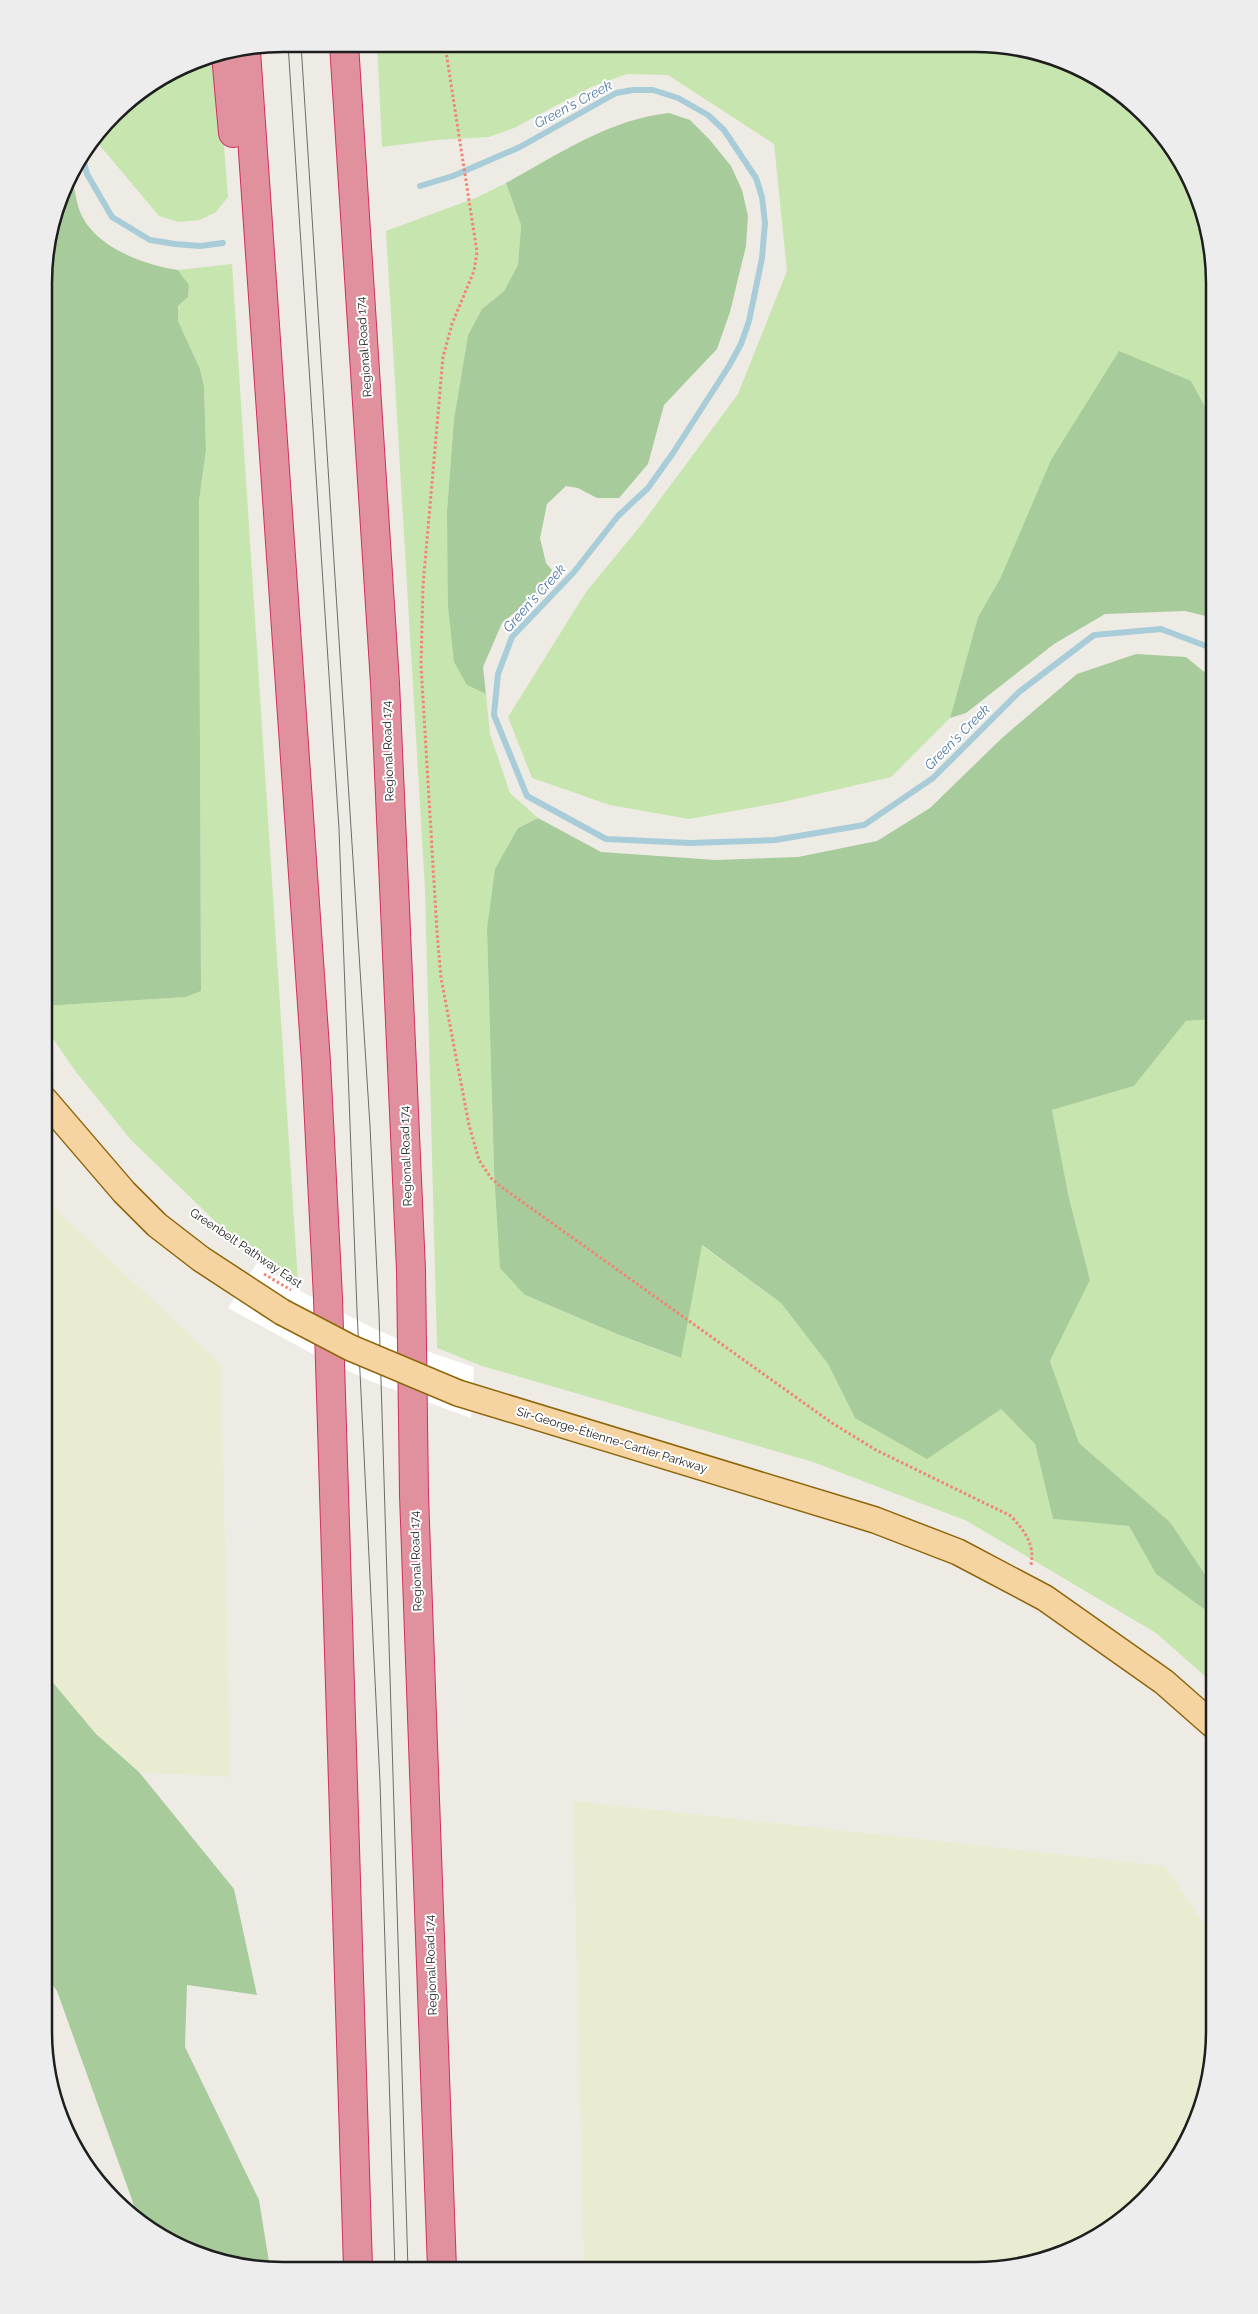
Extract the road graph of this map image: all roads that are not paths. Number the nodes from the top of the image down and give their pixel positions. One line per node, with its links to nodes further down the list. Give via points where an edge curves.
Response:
1 (345, 52): 8 (highway, Regional Road 174, via 385,683 411,1270 414,1495)
2 (246, 55): 4 (highway)
3 (226, 59): 4 (highway, via 238,185)
4 (259, 259): 7 (highway, via 300,830 328,1298)
5 (52, 1093): 6 (main road, Sir-George-Étienne-Cartier Parkway, bridge, via 124,1192 157,1225 201,1259 289,1302 351,1348 458,1393 875,1520 958,1552 1045,1598 1164,1682)
6 (1206, 1719)
7 (358, 2262)
8 (442, 2262)

